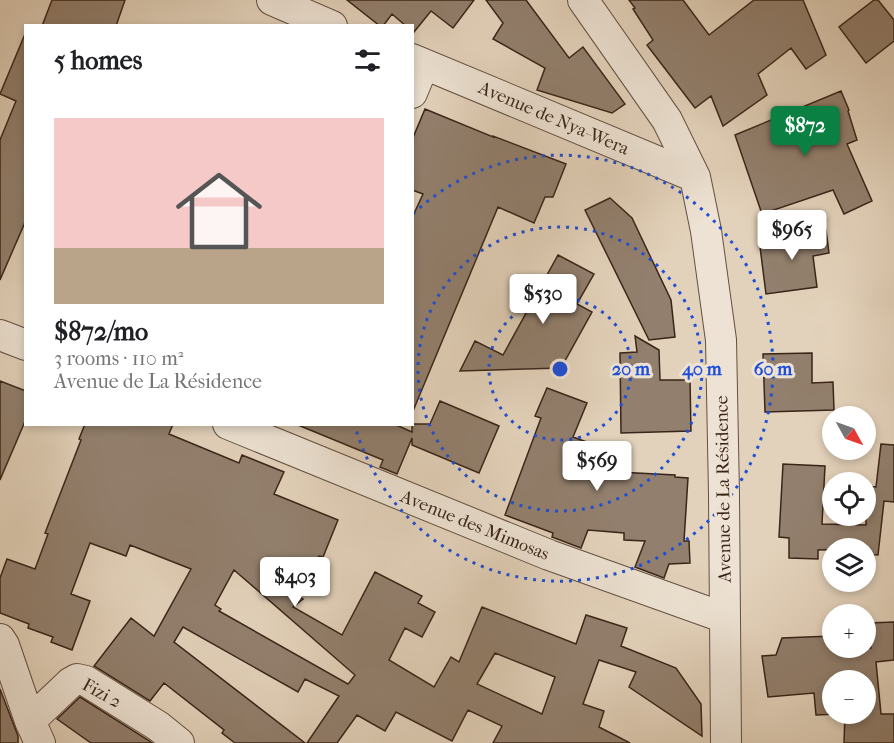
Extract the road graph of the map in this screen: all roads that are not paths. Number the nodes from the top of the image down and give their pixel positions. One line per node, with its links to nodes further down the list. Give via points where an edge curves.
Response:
1 (272, 0): 3 (street)
2 (583, 0): 6 (street, Avenue de La Résidence, via 667,120)
3 (328, 24)
4 (418, 62): 5 (street); 6 (street, Avenue de Nya-Wera)
5 (414, 83)
6 (695, 177): 11 (street, Avenue de La Résidence, via 721,340)
7 (0, 334): 8 (street)
8 (24, 344)
9 (238, 426): 10 (street, Avenue des Mimosas)
10 (286, 436): 11 (street, Avenue des Mimosas, via 549,555)
11 (725, 618): 15 (street, Avenue de La Résidence)
12 (0, 639): 13 (street, Fizi 2)
13 (35, 732): 14 (street, Fizi 2, via 70,683 77,679 104,692)
14 (179, 743)
15 (726, 743)

